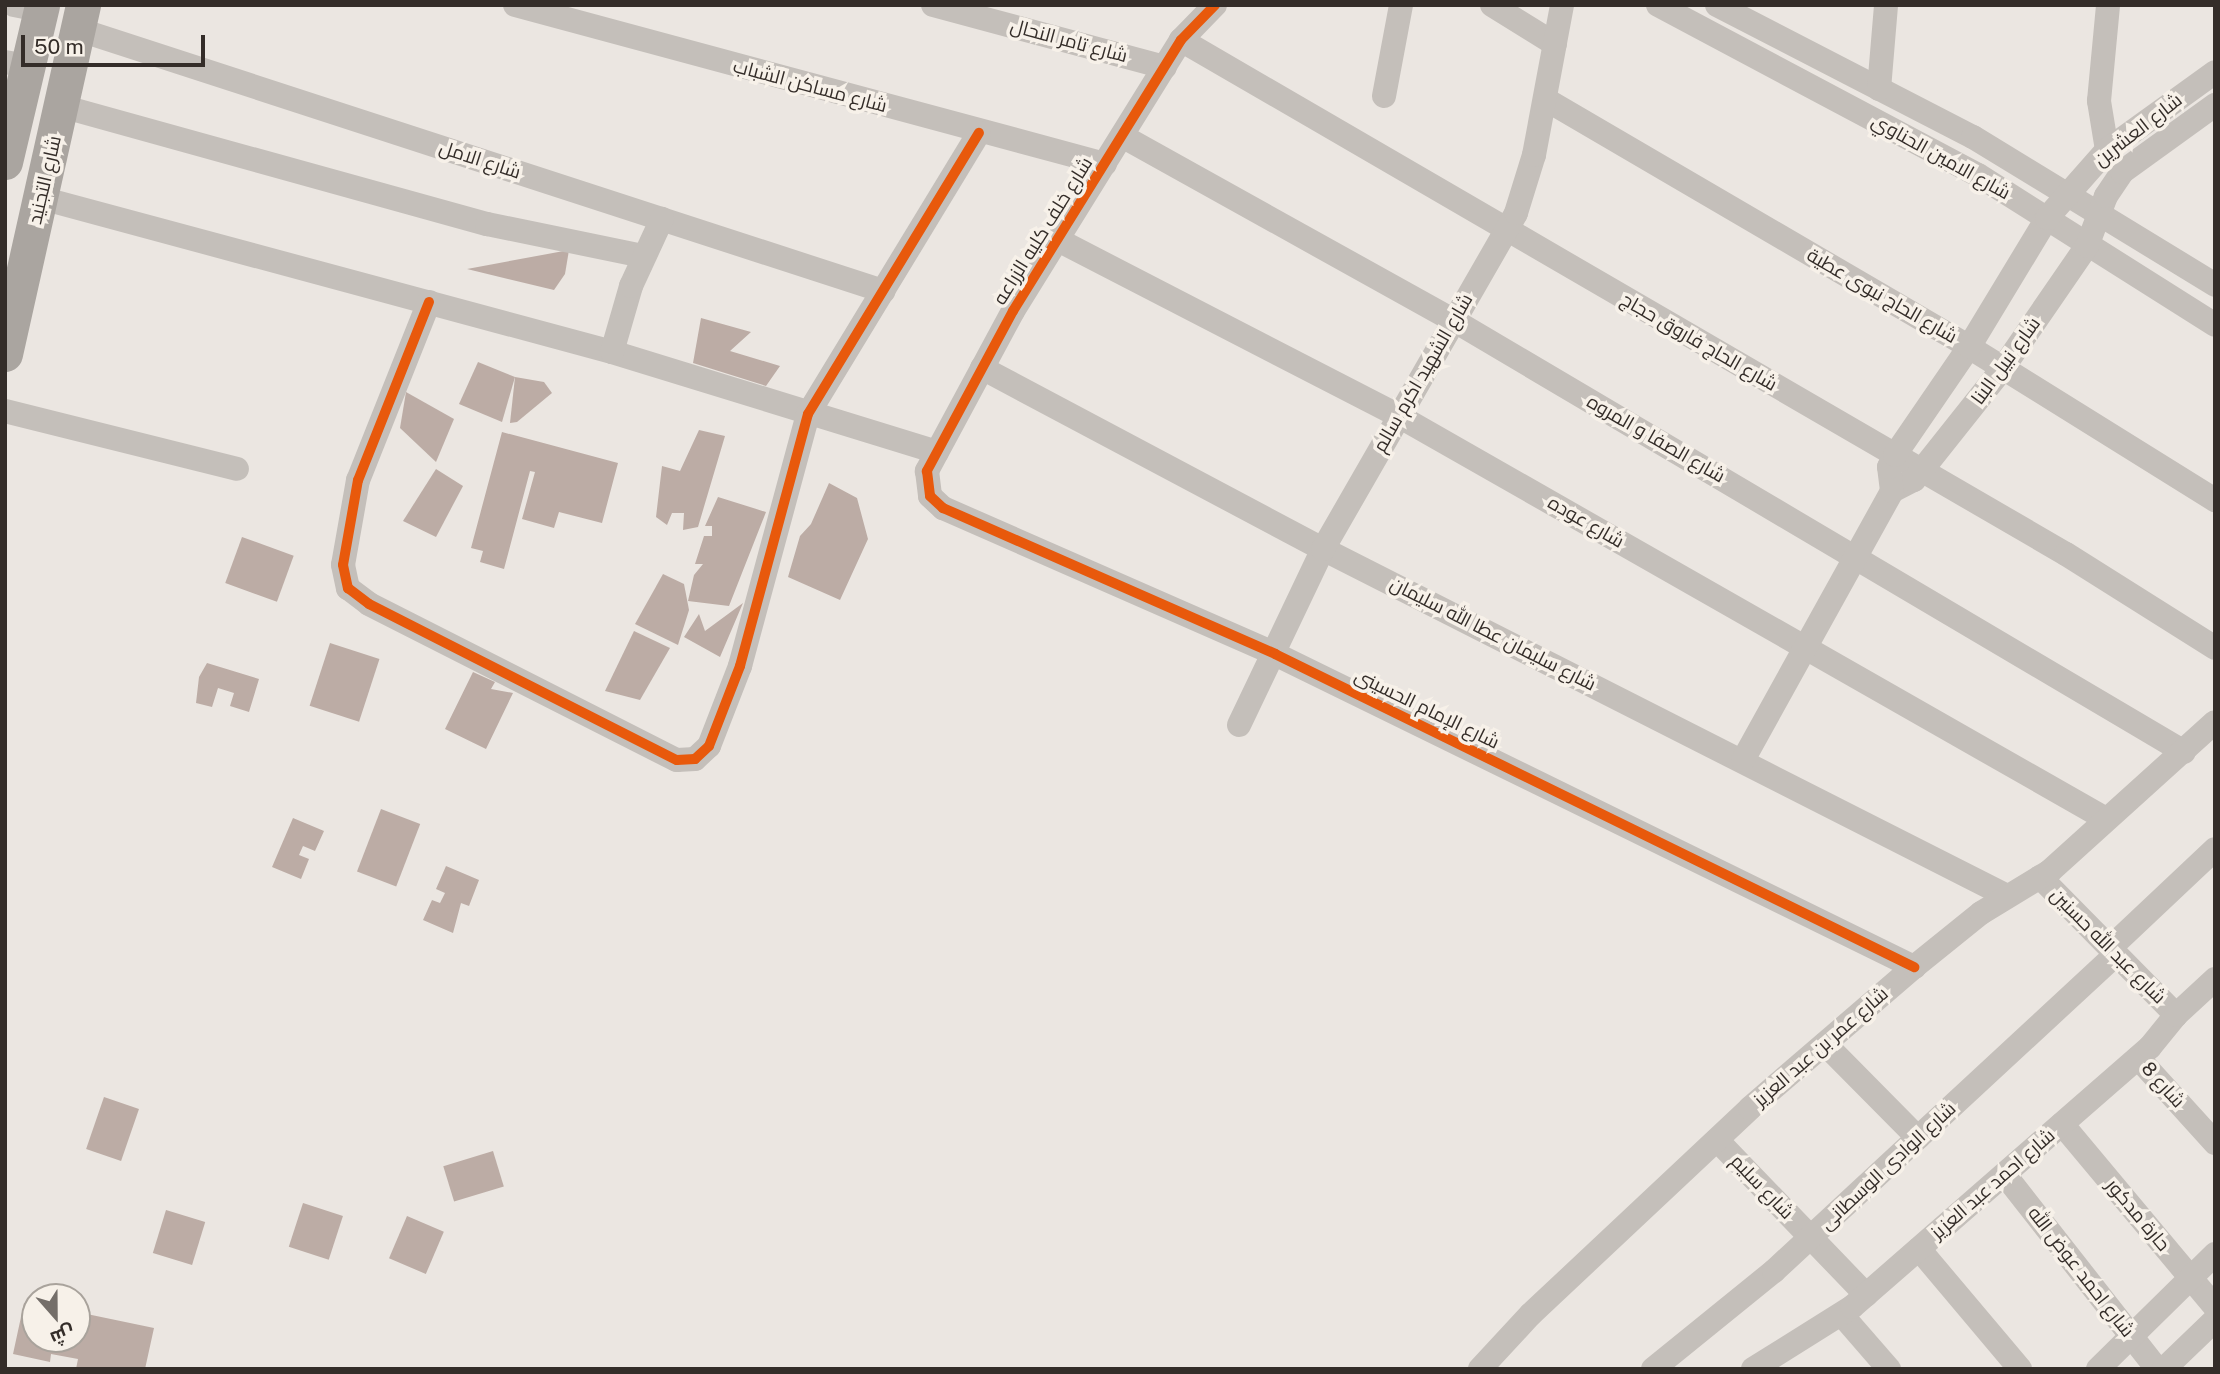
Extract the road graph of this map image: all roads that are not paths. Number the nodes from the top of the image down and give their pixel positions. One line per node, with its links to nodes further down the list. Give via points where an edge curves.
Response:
1 (515, 5): 23 (street, شارع مساكن الشباب)
2 (933, 5): 16 (street, شارع تامر النحال)
3 (1215, 5): 13 (street, شارع خلف كليه الزراعه)
4 (1401, 5): 19 (street)
5 (1492, 5): 14 (street)
6 (1562, 5): 14 (street, شارع الشهيد اكرم سالم)
7 (1658, 5): 31 (street, شارع الامين الحناوي, via 1978,175)
8 (1717, 5): 18 (street, شارع الامين الحناوي)
9 (1886, 5): 18 (street)
10 (2108, 5): 25 (street, via 2099,101)
11 (32, 7): 15 (highway)
12 (80, 17): 21 (highway, شارع التجنيد); 32 (street, شارع الامل)
13 (1181, 40): 16 (street, شارع خلف كليه الزراعه); 33 (street, شارع الحاج فاروق حجاج)
14 (1555, 44): 20 (street, شارع الشهيد اكرم سالم)
15 (16, 64): 26 (highway)
16 (1165, 67): 24 (street, شارع خلف كليه الزراعه)
17 (2215, 72): 25 (street, شارع العشرين)
18 (1879, 89): 28 (street, شارع الامين الحناوي, via 1973,137)
19 (1384, 96)
20 (1545, 99): 33 (street, شارع الشهيد اكرم سالم, via 1526,188); 42 (street, شارع الحاج نبوى عطية)
21 (61, 106): 29 (highway, شارع التجنيد); 36 (street, via 487,223)
22 (2215, 106): 30 (street, شارع العشرين, via 2122,172)
23 (979, 134): 27 (street, شارع مساكن الشباب); 38 (street)
24 (1122, 136): 27 (street, شارع خلف كليه الزراعه); 40 (street, شارع الصفا و المروه)
25 (2107, 150): 28 (street, شارع العشرين)
26 (5, 162)
27 (1105, 164): 34 (street, شارع خلف كليه الزراعه)
28 (2066, 194): 30 (street, شارع الامين الحناوي); 31 (street, شارع نبيل البنا)
29 (41, 198): 39 (street); 44 (highway, شارع التجنيد)
30 (2099, 213): 35 (street, شارع نبيل البنا); 37 (street, شارع الامين الحناوي)
31 (2047, 218): 35 (street, شارع الامين الحناوي); 42 (street, شارع نبيل البنا)
32 (662, 219): 36 (street); 38 (street, شارع الامل)
33 (1506, 231): 40 (street, شارع الشهيد اكرم سالم); 51 (street, شارع الحاج فاروق حجاج)
34 (1058, 240): 45 (street, شارع خلف كليه الزراعه); 49 (street, شارع عوده)
35 (2087, 246): 41 (street, شارع الامين الحناوي); 46 (street, شارع نبيل البنا)
36 (643, 256): 43 (street)
37 (2215, 285)
38 (883, 291): 48 (street)
39 (429, 302): 43 (street); 48 (street, via 358,480 343,565 348,587 369,604 677,760 704,754 725,709)
40 (1453, 320): 49 (street, شارع الشهيد اكرم سالم); 58 (street, شارع الصفا و المروه)
41 (2215, 326)
42 (1969, 347): 46 (street, شارع الحاج نبوى عطية); 51 (street, شارع نبيل البنا)
43 (612, 352): 48 (street)
44 (5, 354)
45 (982, 368): 50 (street, شارع خلف كليه الزراعه); 57 (street, شارع سليمان عطا الله سليمان)
46 (2003, 368): 53 (street, شارع نبيل البنا); 56 (street, شارع الحاج نبوى عطية)
47 (5, 411): 52 (street)
48 (808, 414): 50 (street)
49 (1397, 415): 57 (street, شارع الشهيد اكرم سالم); 59 (street, شارع عوده)
50 (937, 452): 54 (street, شارع خلف كليه الزراعه, via 927,471)
51 (1895, 455): 53 (street, شارع الحاج فاروق حجاج); 55 (street, شارع نبيل البنا, via 1889,467)
52 (237, 469)
53 (1921, 472): 55 (street, شارع نبيل البنا, via 1908,485); 60 (street, شارع الحاج فاروق حجاج, via 2066,554)
54 (926, 489): 61 (street, شارع الإمام الحسينى, via 943,508)
55 (1892, 491): 58 (street, شارع نبيل البنا)
56 (2215, 500)
57 (1324, 549): 61 (street, شارع الشهيد اكرم سالم); 65 (street, شارع سليمان عطا الله سليمان)
58 (1856, 555): 59 (street, شارع نبيل البنا); 64 (street, شارع الصفا و المروه)
59 (1805, 647): 65 (street, شارع نبيل البنا); 66 (street, شارع عوده)
60 (2215, 648)
61 (1275, 654): 63 (street, شارع الشهيد اكرم سالم); 71 (street, شارع الإمام الحسينى)
62 (2215, 722): 64 (street, شارع عمر بن عبد العزيز)
63 (1239, 725)
64 (2184, 752): 66 (street, شارع عمر بن عبد العزيز)
65 (1743, 760): 69 (street, شارع سليمان عطا الله سليمان)
66 (2106, 819): 68 (street, شارع عمر بن عبد العزيز)
67 (2215, 849): 70 (street, شارع الوادى الوسطانى)
68 (2040, 877): 69 (street, شارع عمر بن عبد العزيز); 70 (street, شارع عبد الله حسنين)
69 (2007, 896): 71 (street, شارع عمر بن عبد العزيز)
70 (2113, 951): 73 (street, شارع عبد الله حسنين); 77 (street, شارع الوادى الوسطانى)
71 (1914, 967): 74 (street, شارع عمر بن عبد العزيز)
72 (2213, 985): 73 (street, شارع احمد عبد العزيز)
73 (2176, 1014): 75 (street, شارع احمد عبد العزيز)
74 (1825, 1044): 77 (street); 78 (street, شارع عمر بن عبد العزيز)
75 (2138, 1058): 76 (street, شارع احمد عبد العزيز); 79 (street, شارع 8)
76 (2062, 1124): 80 (street, شارع احمد عبد العزيز); 84 (street, حارة مدكور)
77 (1918, 1138): 81 (street, شارع الوادى الوسطانى)
78 (1717, 1140): 81 (street, شارع سليم); 91 (street, شارع عمر بن عبد العزيز, via 1531,1314)
79 (2215, 1143)
80 (2005, 1175): 82 (street, شارع احمد عبد العزيز); 89 (street, شارع احمد عوض الله)
81 (1811, 1237): 85 (street, شارع سليم); 92 (street, شارع الوادى الوسطانى)
82 (1919, 1249): 85 (street, شارع احمد عبد العزيز); 94 (street)
83 (2215, 1254): 84 (street)
84 (2191, 1278): 86 (street, حارة مدكور); 89 (street)
85 (1866, 1295): 87 (street, شارع احمد عبد العزيز)
86 (2215, 1307)
87 (1842, 1315): 90 (street, شارع احمد عبد العزيز); 93 (street)
88 (2215, 1320): 97 (street)
89 (2132, 1337): 95 (street); 96 (street, شارع احمد عوض الله)
90 (1761, 1367)
91 (1480, 1369)
92 (1653, 1369)
93 (1889, 1369)
94 (2020, 1369)
95 (2098, 1369)
96 (2157, 1369)
97 (2164, 1369)

